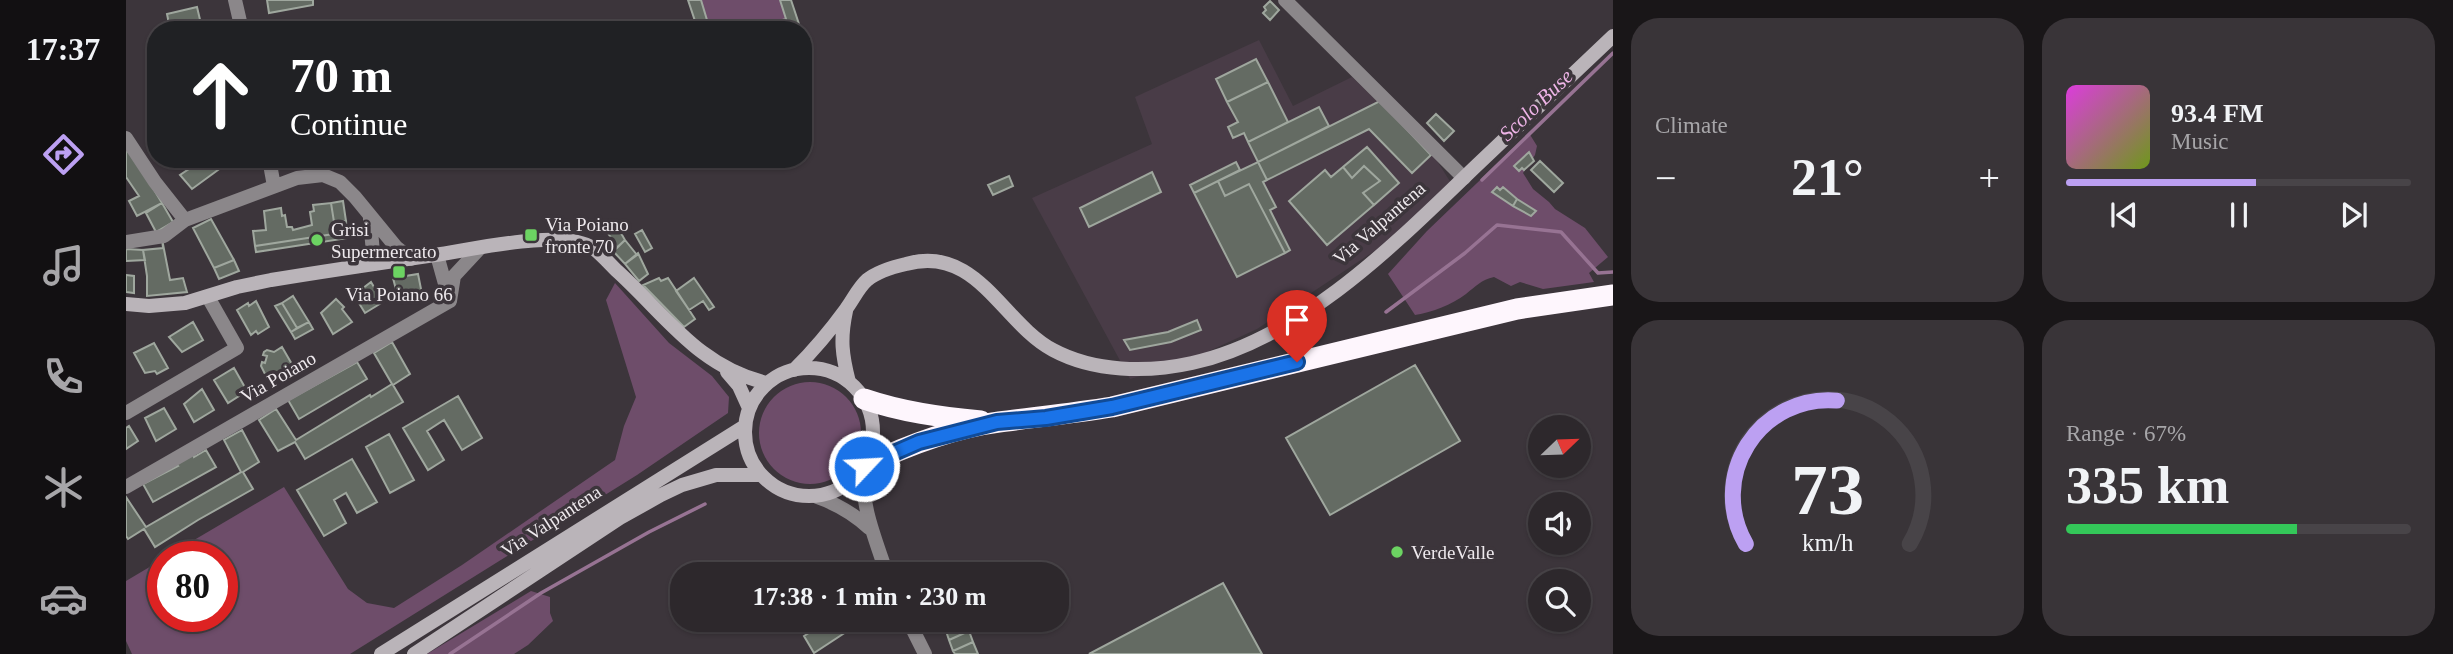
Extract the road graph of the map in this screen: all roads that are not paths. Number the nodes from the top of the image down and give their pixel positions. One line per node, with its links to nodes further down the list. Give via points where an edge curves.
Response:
1 (235, 0): 3 (street)
2 (1284, 0): 7 (street)
3 (240, 21)
4 (1613, 36): 7 (street, Via Valpantena)
5 (126, 138): 10 (street)
6 (271, 168): 8 (street)
7 (1464, 178): 20 (street, Via Valpantena, via 1358,275 1314,306 1263,338 1192,363 1111,368 1071,359 1032,336 972,276 942,262 919,260 888,269 868,279)
8 (274, 186): 9 (street, via 323,175 340,182); 10 (street)
9 (370, 217): 14 (street); 15 (street)
10 (185, 220): 11 (street, via 164,236)
11 (126, 242)
12 (481, 248): 13 (street); 18 (street, via 454,276); 21 (street, via 564,240 591,247 675,331)
13 (437, 255): 14 (street); 18 (street)
14 (411, 259): 15 (street)
15 (374, 264): 16 (street, via 271,280)
16 (208, 297): 19 (street, via 185,303); 27 (street, via 237,348)
17 (1603, 297): 28 (highway, via 1517,309 1112,407)
18 (450, 301): 32 (street, Via Poiano)
19 (126, 304)
20 (846, 309): 22 (street, Via Valpantena); 23 (street, Via Valpantena, via 841,335)
21 (724, 368): 24 (street); 26 (street)
22 (794, 370): 23 (street, Via Valpantena, via 823,369); 24 (street, Via Valpantena)
23 (849, 382): 25 (street, Via Valpantena)
24 (767, 383): 26 (street, Via Valpantena)
25 (864, 399): 28 (highway, via 892,409); 30 (street, Via Valpantena, via 873,432)
26 (749, 408): 29 (street, Via Valpantena)
27 (126, 413)
28 (997, 422): 30 (highway, via 919,442)
29 (745, 426): 31 (street, Via Valpantena, via 745,443); 37 (street, Via Valpantena)
30 (862, 468): 33 (street, via 841,488); 34 (street)
31 (761, 475): 33 (street, Via Valpantena, via 792,495); 38 (street, Via Valpantena, via 716,475 661,495)
32 (126, 487)
33 (817, 497): 34 (street, via 857,516)
34 (870, 529): 35 (street)
35 (882, 562)
36 (914, 632): 39 (street)
37 (381, 654)
38 (414, 654)
39 (925, 654)

